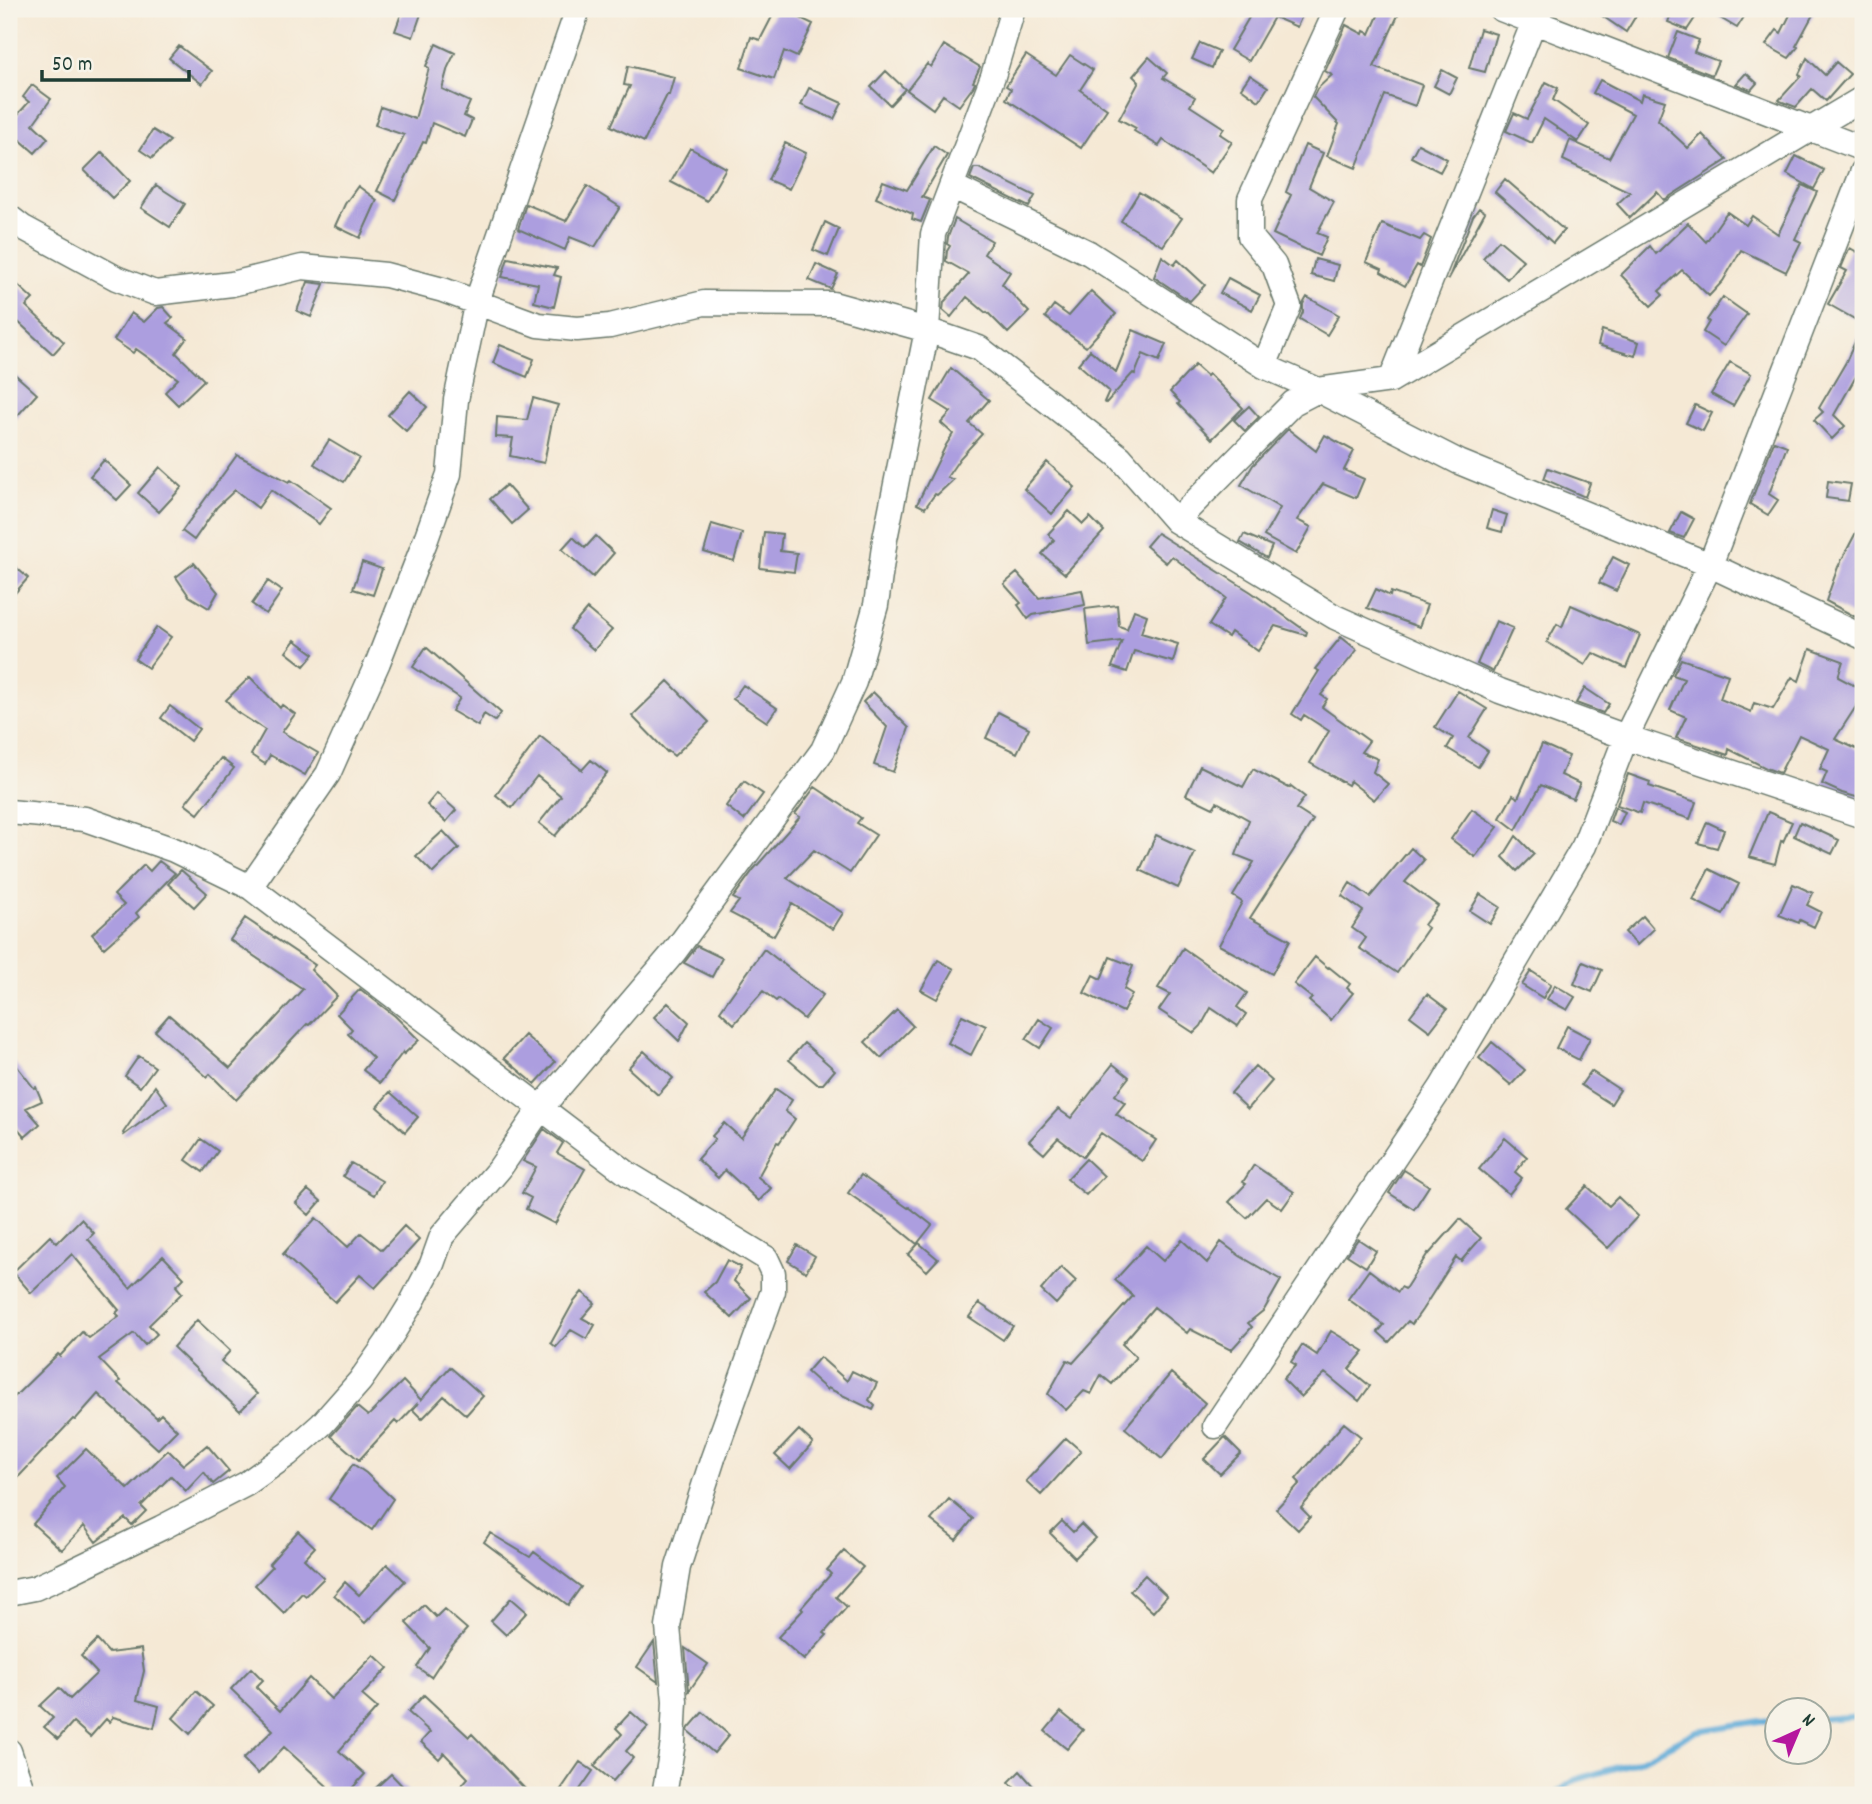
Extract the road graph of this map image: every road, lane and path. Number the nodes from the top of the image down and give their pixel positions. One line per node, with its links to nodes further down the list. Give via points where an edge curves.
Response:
1 (578, 9): 12 (street)
2 (1013, 9): 10 (street)
3 (1338, 9): 14 (street, via 1250,200 1250,236 1274,265 1289,306)
4 (1501, 9): 5 (street)
5 (1537, 15): 7 (street); 15 (street)
6 (1863, 97): 7 (street)
7 (1811, 128): 8 (street); 15 (street)
8 (1863, 149)
9 (1863, 171): 18 (street)
10 (952, 186): 13 (street, via 933,234); 14 (street, via 1089,253)
11 (9, 217): 12 (street, via 116,278 155,293 232,284 302,267 386,275)
12 (477, 301): 13 (street, via 538,325 577,329 717,303 832,304); 23 (street, via 456,400 449,474 426,539 328,774)
13 (927, 330): 17 (street, via 990,356 1120,457); 24 (street, via 876,605 854,682 823,750 675,951)
14 (1264, 366): 16 (street)
15 (1391, 380): 16 (street)
16 (1318, 390): 17 (street, via 1293,403); 18 (street, via 1459,463)
17 (1176, 521): 20 (street, via 1335,617 1500,691)
18 (1710, 565): 19 (street); 20 (street)
19 (1863, 637)
20 (1626, 737): 22 (street); 25 (street, via 1584,846 1552,902 1441,1088)
21 (9, 812): 23 (street, via 85,819 174,850)
22 (1863, 816)
23 (250, 887): 24 (street)
24 (541, 1108): 26 (street, via 500,1168 442,1236 427,1273 386,1344 322,1424 246,1484 62,1576); 29 (street, via 628,1174 766,1258 773,1273 773,1291 678,1567 667,1627 675,1701)
25 (1216, 1426)
26 (9, 1593)
27 (9, 1752): 28 (street)
28 (24, 1795)
29 (664, 1795)

